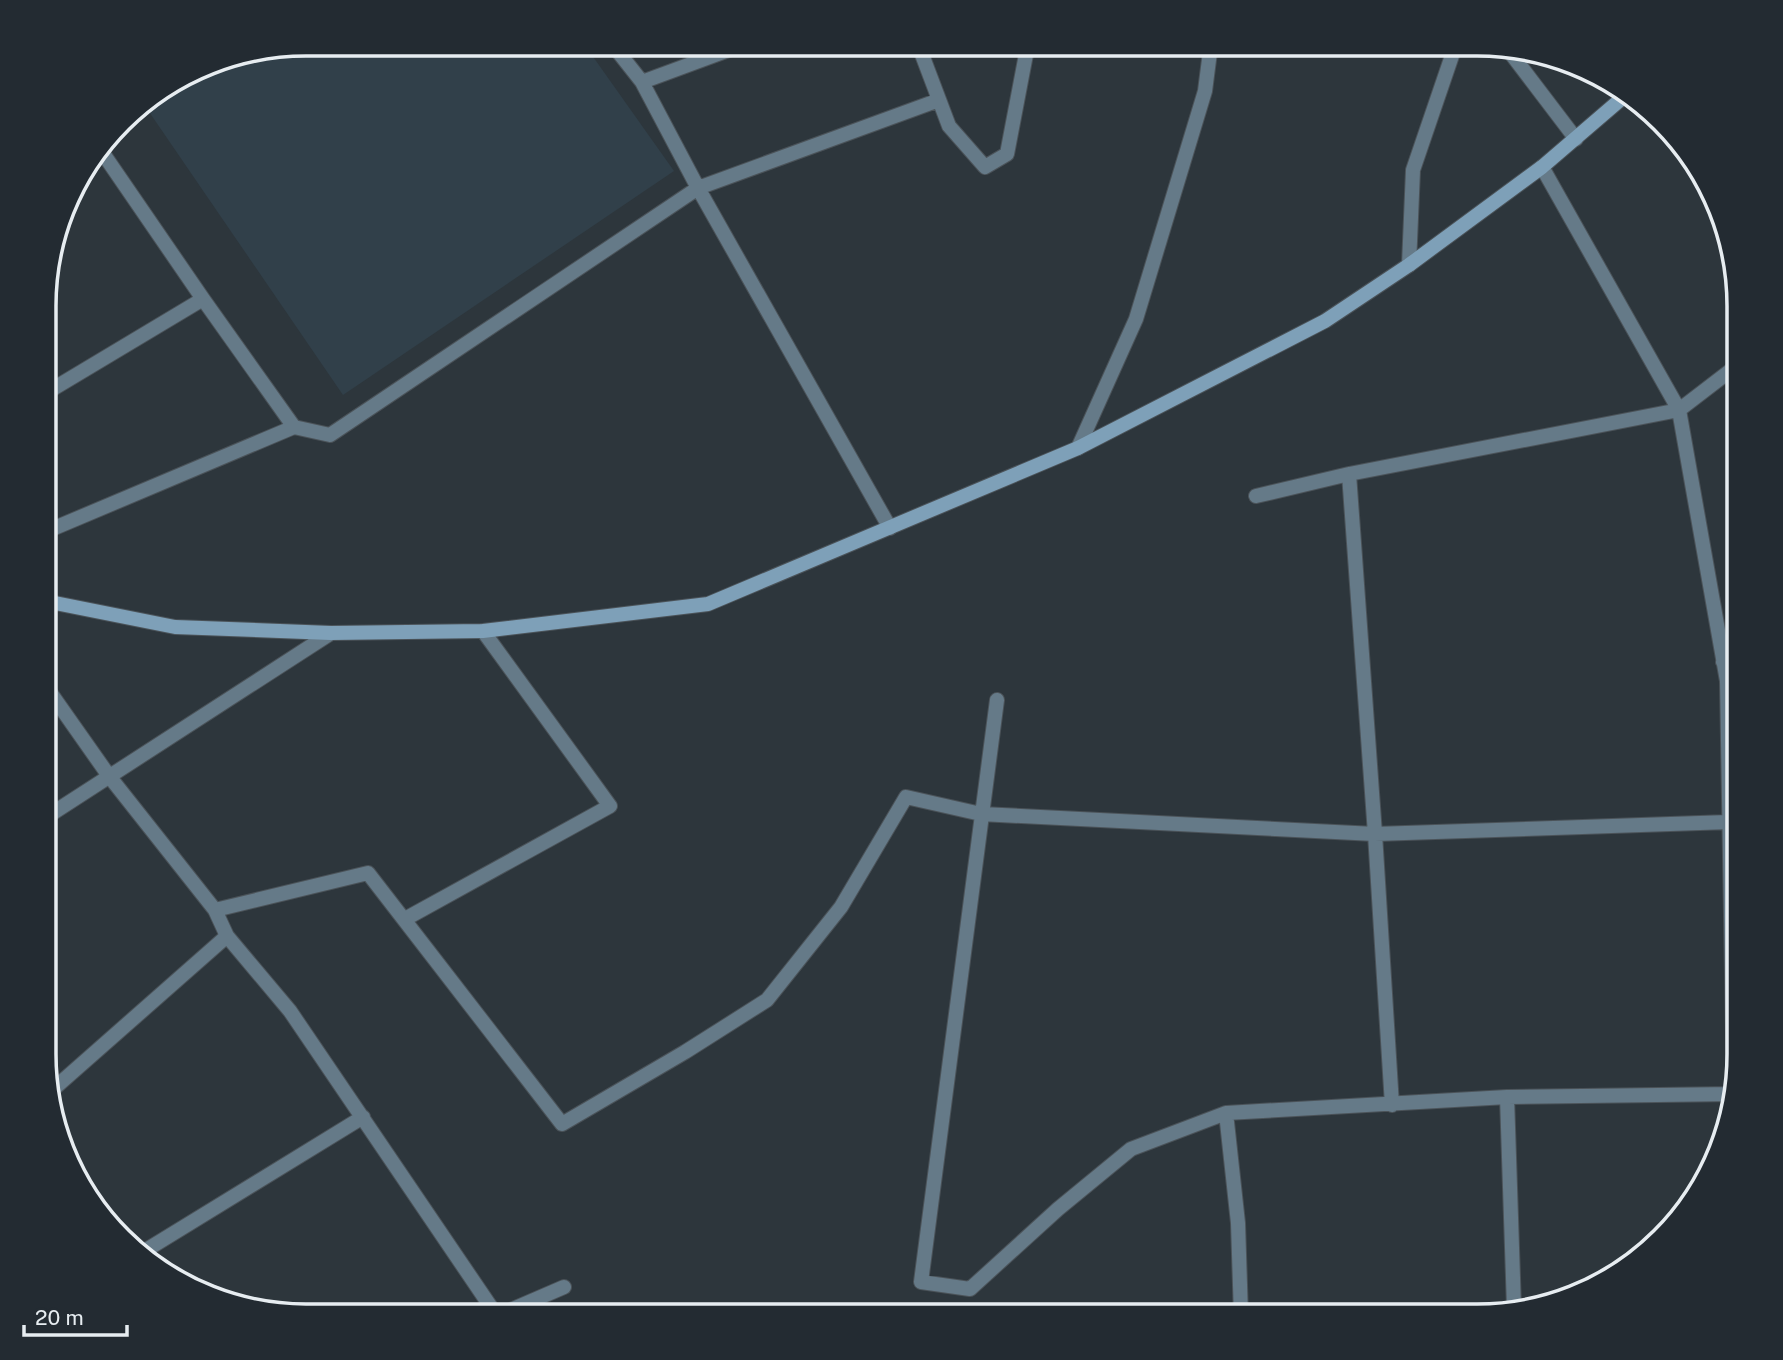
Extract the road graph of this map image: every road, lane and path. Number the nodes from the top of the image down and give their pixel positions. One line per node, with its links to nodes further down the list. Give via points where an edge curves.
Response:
1 (621, 56): 8 (street)
2 (712, 56): 8 (street)
3 (922, 56): 9 (street)
4 (1026, 56): 9 (street, via 1007,154 985,167 949,126)
5 (1209, 56): 21 (street, via 1205,91 1136,319)
6 (1451, 56): 15 (street, via 1413,170)
7 (1515, 59): 11 (street)
8 (642, 82): 14 (street)
9 (939, 100): 14 (street)
10 (1619, 101): 11 (street)
11 (1576, 139): 13 (street)
12 (106, 157): 16 (street)
13 (1542, 167): 15 (street); 19 (street)
14 (698, 188): 20 (street, via 330,435); 25 (street)
15 (1409, 265): 21 (street, via 1325,321)
16 (203, 299): 18 (street); 20 (street)
17 (1727, 373): 19 (street)
18 (56, 387)
19 (1679, 410): 22 (street); 30 (street)
20 (294, 427): 24 (street)
21 (1078, 448): 25 (street)
22 (1349, 474): 23 (street); 38 (street)
23 (1256, 496)
24 (56, 527)
25 (890, 528): 27 (street, via 708,604)
26 (56, 603): 28 (street, via 175,627)
27 (483, 631): 28 (street); 40 (street, via 610,806)
28 (331, 633): 34 (street)
29 (1727, 661): 30 (street)
30 (1723, 662): 31 (street)
31 (1727, 679)
32 (997, 700): 36 (street)
33 (57, 701): 34 (street)
34 (109, 776): 35 (street); 39 (street)
35 (57, 810)
36 (981, 814): 38 (street); 40 (street, via 906,797 841,907 767,999 562,1124); 46 (street, via 921,1282 970,1289 1130,1149)
37 (1726, 822): 38 (street)
38 (1375, 834): 45 (street)
39 (215, 909): 40 (street, via 368,873); 41 (street)
40 (405, 919)
41 (227, 936): 42 (street); 47 (street, via 290,1011)
42 (58, 1085)
43 (1724, 1093): 44 (street)
44 (1507, 1097): 45 (street); 50 (street)
45 (1392, 1105): 46 (street)
46 (1226, 1113): 53 (street, via 1238,1223)
47 (363, 1117): 48 (street); 51 (street)
48 (149, 1248)
49 (564, 1287): 52 (street)
50 (1514, 1301)
51 (489, 1304)
52 (525, 1304)
53 (1241, 1304)

